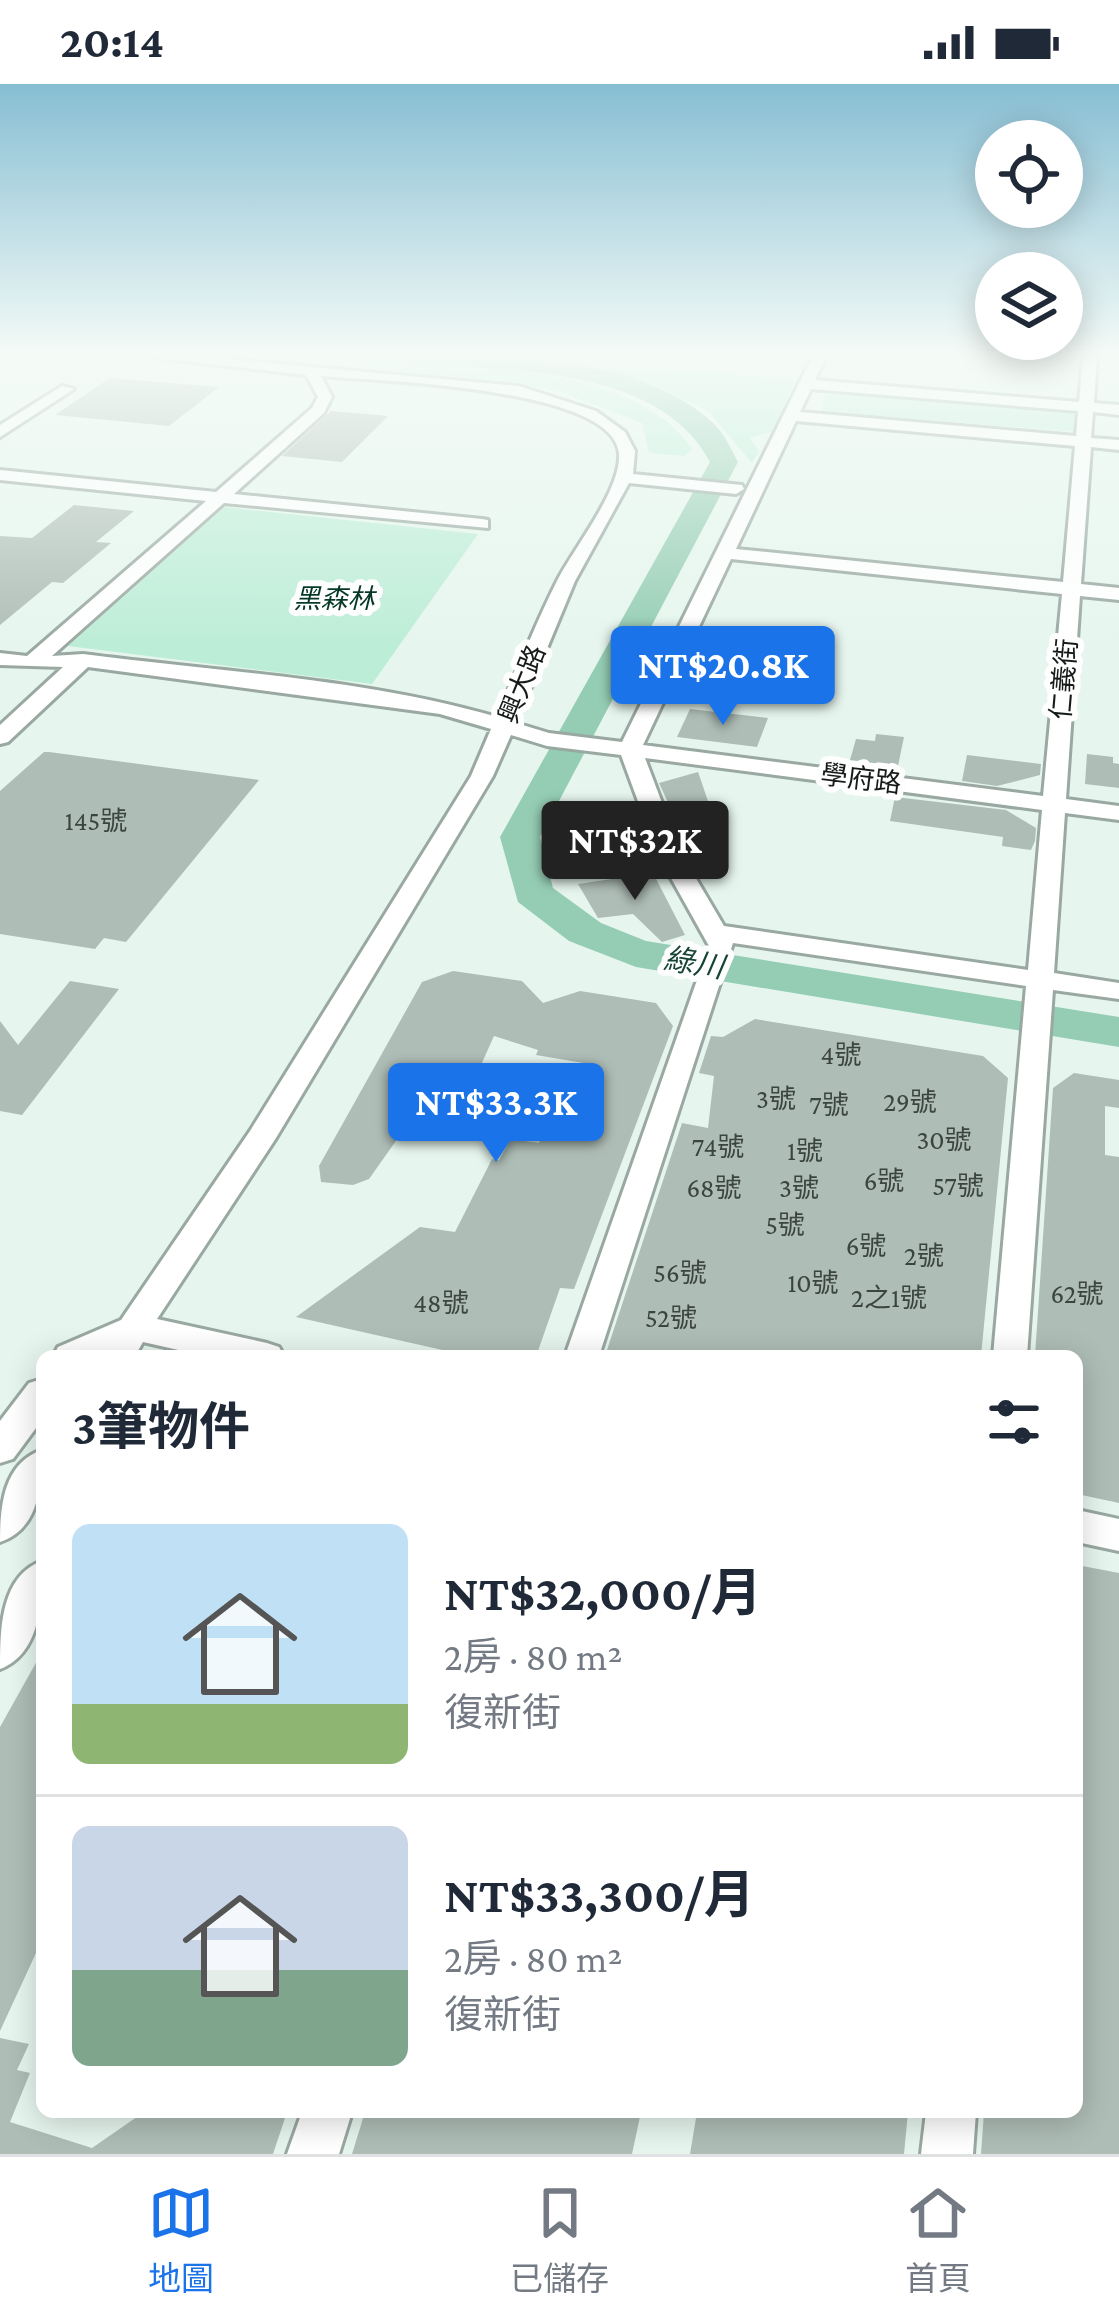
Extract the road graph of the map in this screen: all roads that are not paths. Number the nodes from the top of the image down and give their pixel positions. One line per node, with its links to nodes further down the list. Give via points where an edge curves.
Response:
1 (268, 454): 8 (street)
2 (627, 454): 6 (street)
3 (774, 454): 10 (street)
4 (1082, 454): 11 (street, 仁義街)
5 (0, 478): 8 (street)
6 (624, 478): 7 (street); 17 (street, 興大路, via 566,581)
7 (736, 489)
8 (214, 500): 9 (street); 14 (street)
9 (480, 527)
10 (724, 553): 11 (street); 19 (street)
11 (1071, 589): 12 (street); 20 (street, 仁義街)
12 (1119, 594)
13 (0, 643): 14 (street)
14 (40, 656): 15 (street); 16 (street)
15 (0, 659)
16 (82, 660): 17 (street, via 442,708); 18 (street)
17 (504, 728): 19 (street, 學府路); 25 (street, 興大路, via 482,776)
18 (0, 736)
19 (630, 749): 20 (street, 學府路); 22 (street, via 669,854)
20 (1054, 804): 21 (street, 學府路); 23 (street, 仁義街)
21 (1119, 813)
22 (720, 942): 23 (street); 27 (street)
23 (1039, 990): 24 (street); 28 (street, 仁義街)
24 (1119, 991)
25 (130, 1346): 26 (street)
26 (185, 1350)
27 (584, 1350)
28 (1010, 1350)
29 (36, 1401): 30 (street)
30 (0, 1448)
31 (36, 1474): 32 (street)
32 (0, 1526)
33 (1083, 1527): 34 (street)
34 (1119, 1535)
35 (36, 1588): 36 (street)
36 (0, 1650)
37 (325, 2118): 39 (street)
38 (950, 2118): 40 (street)
39 (313, 2154)
40 (947, 2154)

